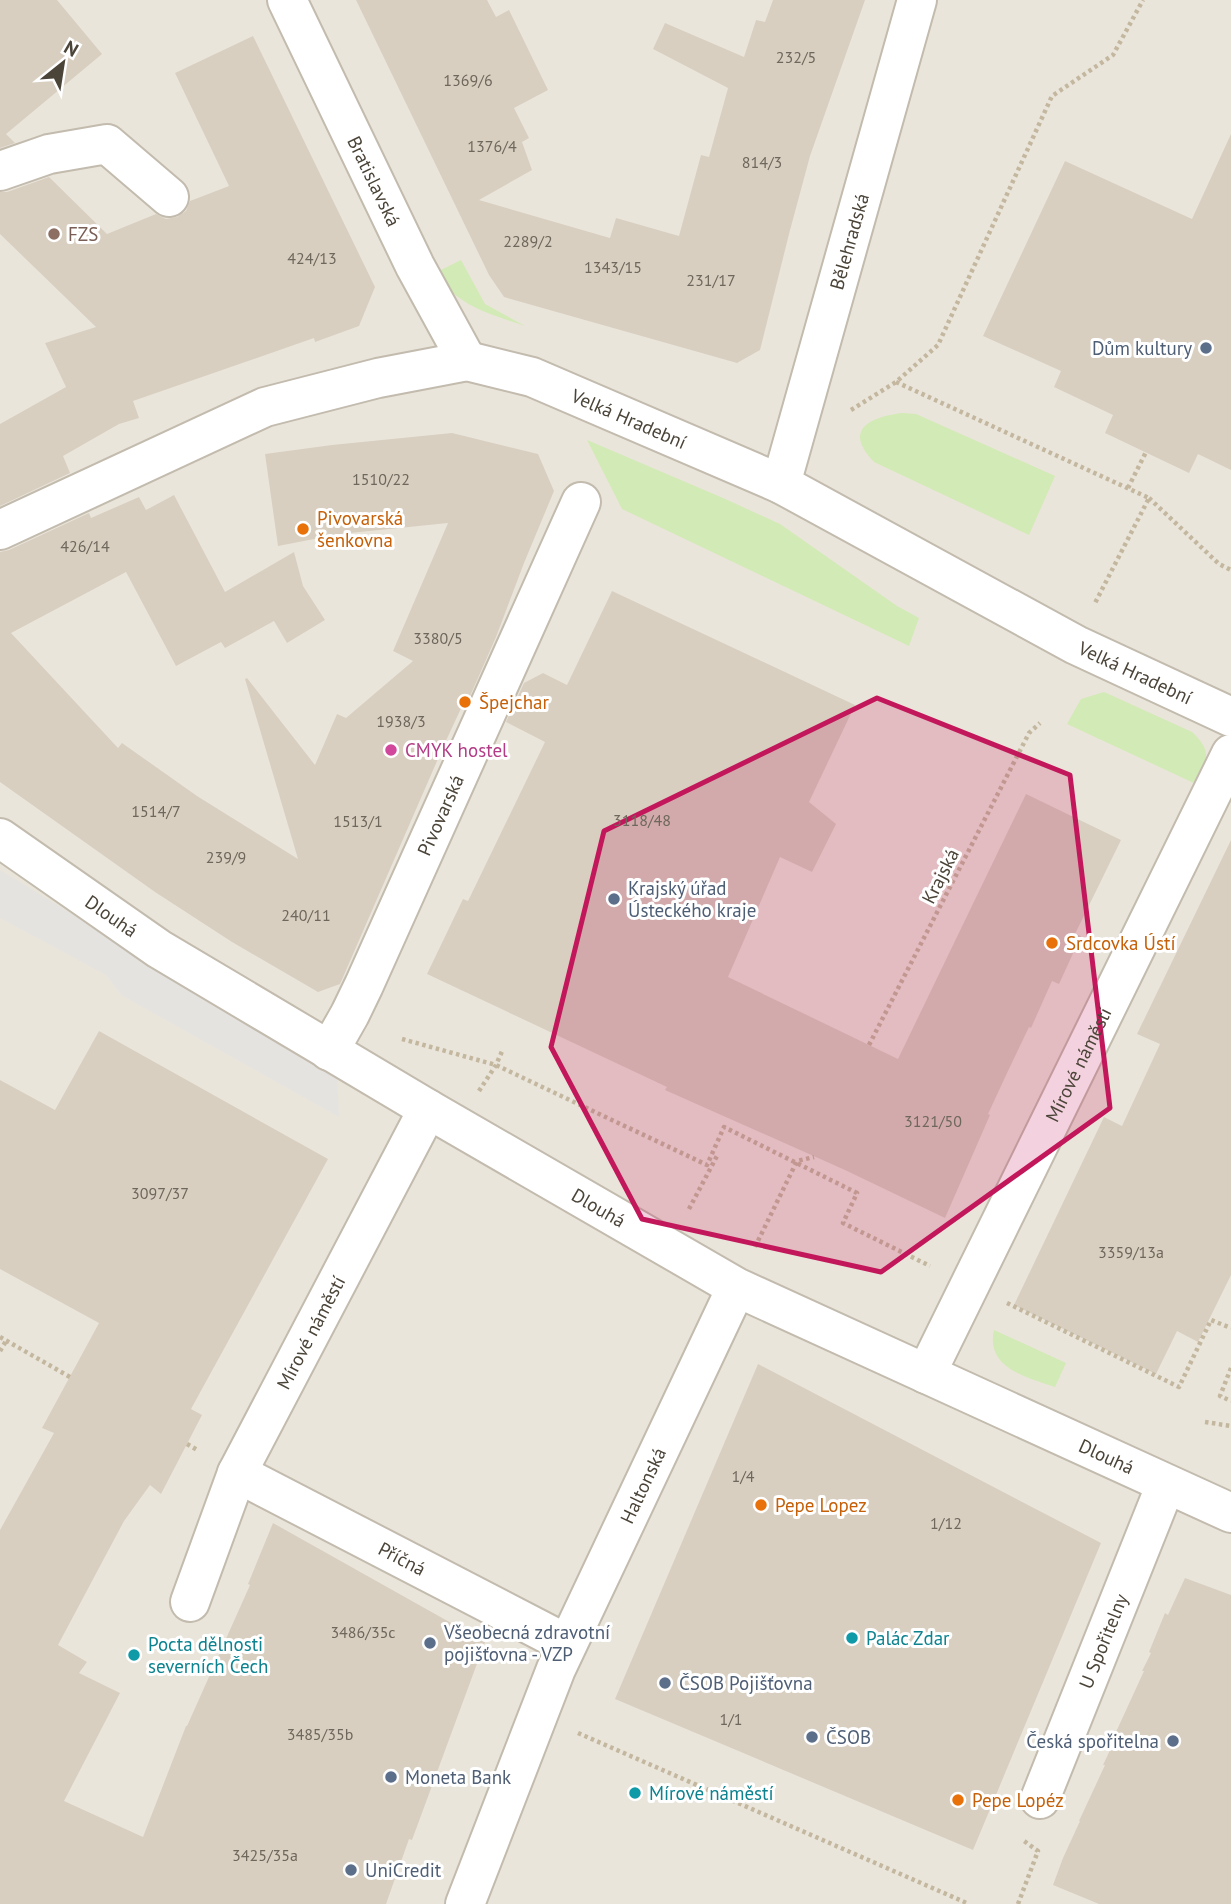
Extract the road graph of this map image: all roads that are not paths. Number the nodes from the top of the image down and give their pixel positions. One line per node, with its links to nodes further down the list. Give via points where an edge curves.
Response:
1 (287, 0): 5 (street, Bratislavská, via 415,265)
2 (917, 1): 6 (street, Bělehradská)
3 (0, 171): 4 (street, via 48,155 107,144)
4 (170, 197)
5 (467, 361): 6 (street, Velká Hradební, via 532,377); 8 (street, Velká Hradební, via 265,407)
6 (781, 484): 9 (street, Velká Hradební, via 1076,645)
7 (581, 502): 12 (street, Pivovarská, via 359,995)
8 (0, 530)
9 (1231, 718)
10 (1231, 754): 15 (street, Mírové náměstí)
11 (0, 838): 12 (street, Dlouhá, via 159,949)
12 (329, 1051): 13 (street, Dlouhá)
13 (428, 1109): 15 (street, Dlouhá, via 736,1287); 16 (street, Mírové náměstí)
14 (729, 1303): 20 (street, Haltonská)
15 (926, 1374): 17 (street, Dlouhá)
16 (237, 1473): 19 (street, Mírové náměstí); 20 (street, Příčná)
17 (1166, 1484): 18 (street, Dlouhá); 21 (street, U Spořitelny)
18 (1231, 1513)
19 (190, 1602)
20 (562, 1656): 22 (street)
21 (1040, 1799)
22 (465, 1904)

